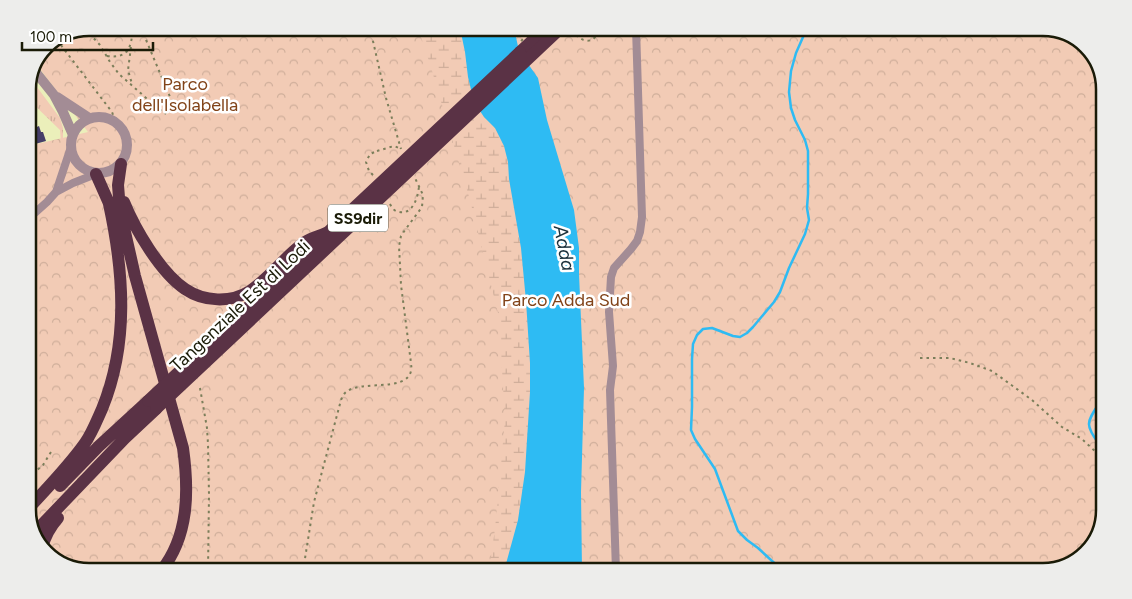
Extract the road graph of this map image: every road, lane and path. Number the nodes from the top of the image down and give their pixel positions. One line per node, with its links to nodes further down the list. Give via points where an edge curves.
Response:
1 (92, 36): 12 (path)
2 (132, 36): 10 (path)
3 (144, 36): 16 (path)
4 (372, 36): 22 (path, via 400,149 394,146)
5 (537, 36): 32 (highway, Tangenziale Est di Lodi / SS9dir, bridge)
6 (552, 36): 36 (highway, Tangenziale Est di Lodi / SS9dir, bridge)
7 (577, 36): 8 (path, via 581,40)
8 (596, 36)
9 (636, 36): 48 (street, via 642,217 637,240 614,268 609,312 613,366 610,390)
10 (131, 44): 12 (path, via 120,56); 14 (path, via 128,70)
11 (61, 45): 19 (path, via 112,112)
12 (106, 56): 14 (path)
13 (38, 75): 15 (street)
14 (132, 86): 17 (path)
15 (54, 95): 18 (street); 20 (street)
16 (173, 104)
17 (166, 114)
18 (89, 118): 19 (street, via 108,118); 20 (street)
19 (116, 123): 23 (street, via 127,138 126,156)
20 (72, 135): 21 (street)
21 (71, 147): 25 (street, via 78,165); 28 (street)
22 (377, 151)
23 (121, 164): 25 (street, via 114,170); 26 (highway)
24 (412, 171): 27 (path)
25 (96, 174): 28 (street); 30 (highway)
26 (118, 186): 32 (highway, via 149,248 173,279 197,296 235,298 260,284 307,241); 33 (highway, via 120,210)
27 (419, 186): 29 (path, via 418,195 408,211 393,209); 47 (path, via 423,195 422,206 399,242 411,371 404,381 355,387 344,394 314,502)
28 (56, 192): 31 (street)
29 (389, 201)
30 (109, 204): 33 (highway); 41 (highway, via 122,307 120,345 98,419 85,442)
31 (36, 212)
32 (328, 232): 36 (highway, Tangenziale Est di Lodi / SS9dir, bridge)
33 (136, 276): 45 (highway, via 183,448 186,470 187,492 181,533)
34 (920, 358): 39 (path, via 950,358 992,371)
35 (200, 388): 46 (path, via 208,444)
36 (152, 405): 37 (highway, Tangenziale Est di Lodi / SS9dir); 42 (highway, Tangenziale Est di Lodi / SS9dir, via 92,453)
37 (113, 450): 43 (highway, Tangenziale Est di Lodi / SS9dir); 44 (highway, via 104,470 54,523)
38 (50, 452): 40 (path)
39 (1096, 452)
40 (36, 471)
41 (36, 500)
42 (36, 511)
43 (39, 527)
44 (45, 538)
45 (167, 563)
46 (208, 563)
47 (304, 563)
48 (616, 563)

